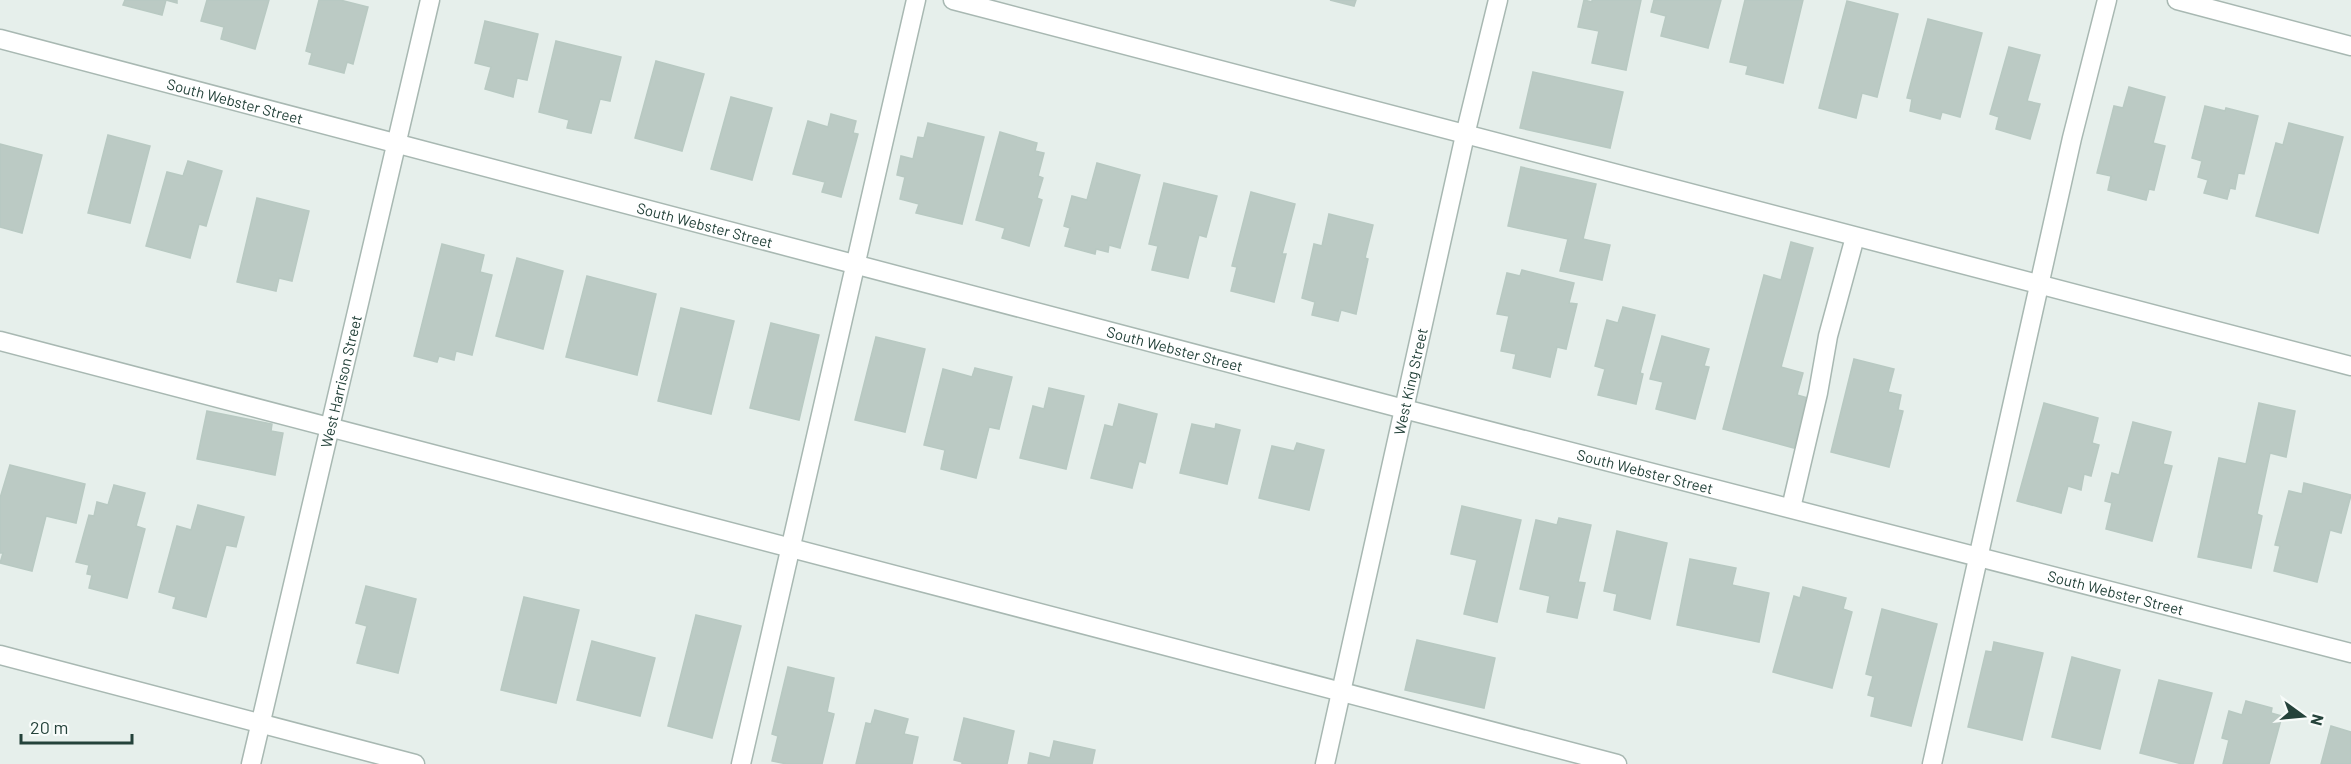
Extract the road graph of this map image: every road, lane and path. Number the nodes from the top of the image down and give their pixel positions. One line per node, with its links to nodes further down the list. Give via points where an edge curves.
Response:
1 (430, 0): 10 (street, West Harrison Street)
2 (916, 0): 12 (street)
3 (953, 0): 9 (street)
4 (1497, 0): 9 (street, West King Street)
5 (2107, 0): 13 (street)
6 (2177, 0): 8 (street)
7 (0, 39): 10 (street, South Webster Street)
8 (2351, 46)
9 (1465, 135): 11 (street); 16 (street, West King Street)
10 (397, 143): 12 (street, South Webster Street); 17 (street, West Harrison Street)
11 (1856, 237): 13 (street); 18 (street, via 1828,336)
12 (855, 264): 16 (street, South Webster Street); 19 (street)
13 (2040, 286): 15 (street); 20 (street)
14 (0, 341): 17 (street)
15 (2351, 366)
16 (1404, 409): 18 (street, South Webster Street); 23 (street, West King Street)
17 (330, 428): 19 (street); 24 (street, West Harrison Street)
18 (1791, 508): 20 (street, South Webster Street)
19 (791, 548): 23 (street); 27 (street)
20 (1977, 556): 21 (street, South Webster Street); 30 (street)
21 (2351, 653)
22 (0, 655): 24 (street)
23 (1341, 693): 28 (street, West King Street); 29 (street)
24 (262, 723): 25 (street, West Harrison Street); 26 (street)
25 (251, 764)
26 (415, 764)
27 (741, 764)
28 (1325, 764)
29 (1617, 764)
30 (1932, 764)

